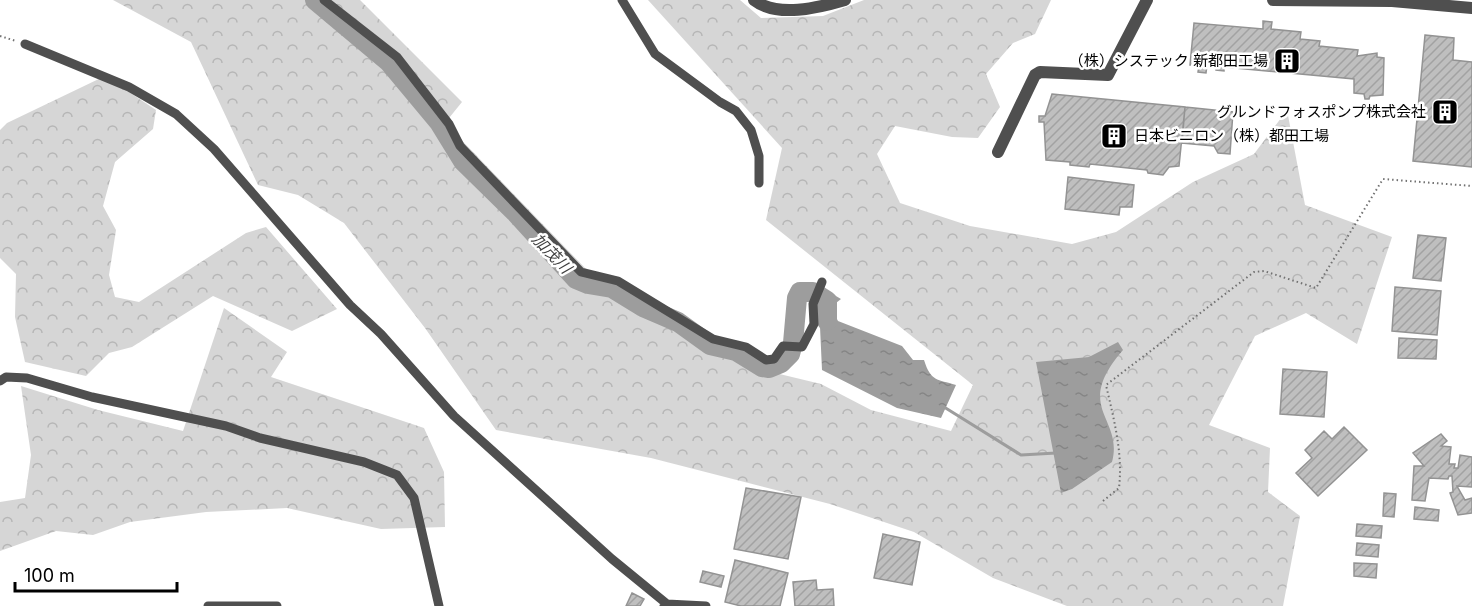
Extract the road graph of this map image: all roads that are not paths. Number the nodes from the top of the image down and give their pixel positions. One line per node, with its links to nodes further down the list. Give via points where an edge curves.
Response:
1 (324, 0): 11 (street, via 397,57 449,124 460,146 581,272 618,281 713,339 746,347 766,360 774,359 783,346 802,347 814,324 813,304)
2 (622, 0): 10 (street, via 654,54 736,111 751,130 759,156)
3 (754, 0): 4 (street, via 778,10)
4 (844, 0)
5 (1147, 0): 9 (street, via 1108,75 1035,75)
6 (1272, 0): 7 (street, via 1392,1)
7 (1472, 8)
8 (25, 44): 13 (street, via 129,87 176,114 214,148 350,305 454,416)
9 (998, 152)
10 (759, 183)
11 (822, 282)
12 (0, 381): 16 (street, via 6,377 27,378 102,400 226,426 260,438 364,462 397,475 414,498)
13 (665, 605): 17 (street)
14 (208, 606): 15 (street)
15 (277, 606)
16 (439, 606)
17 (706, 606)

